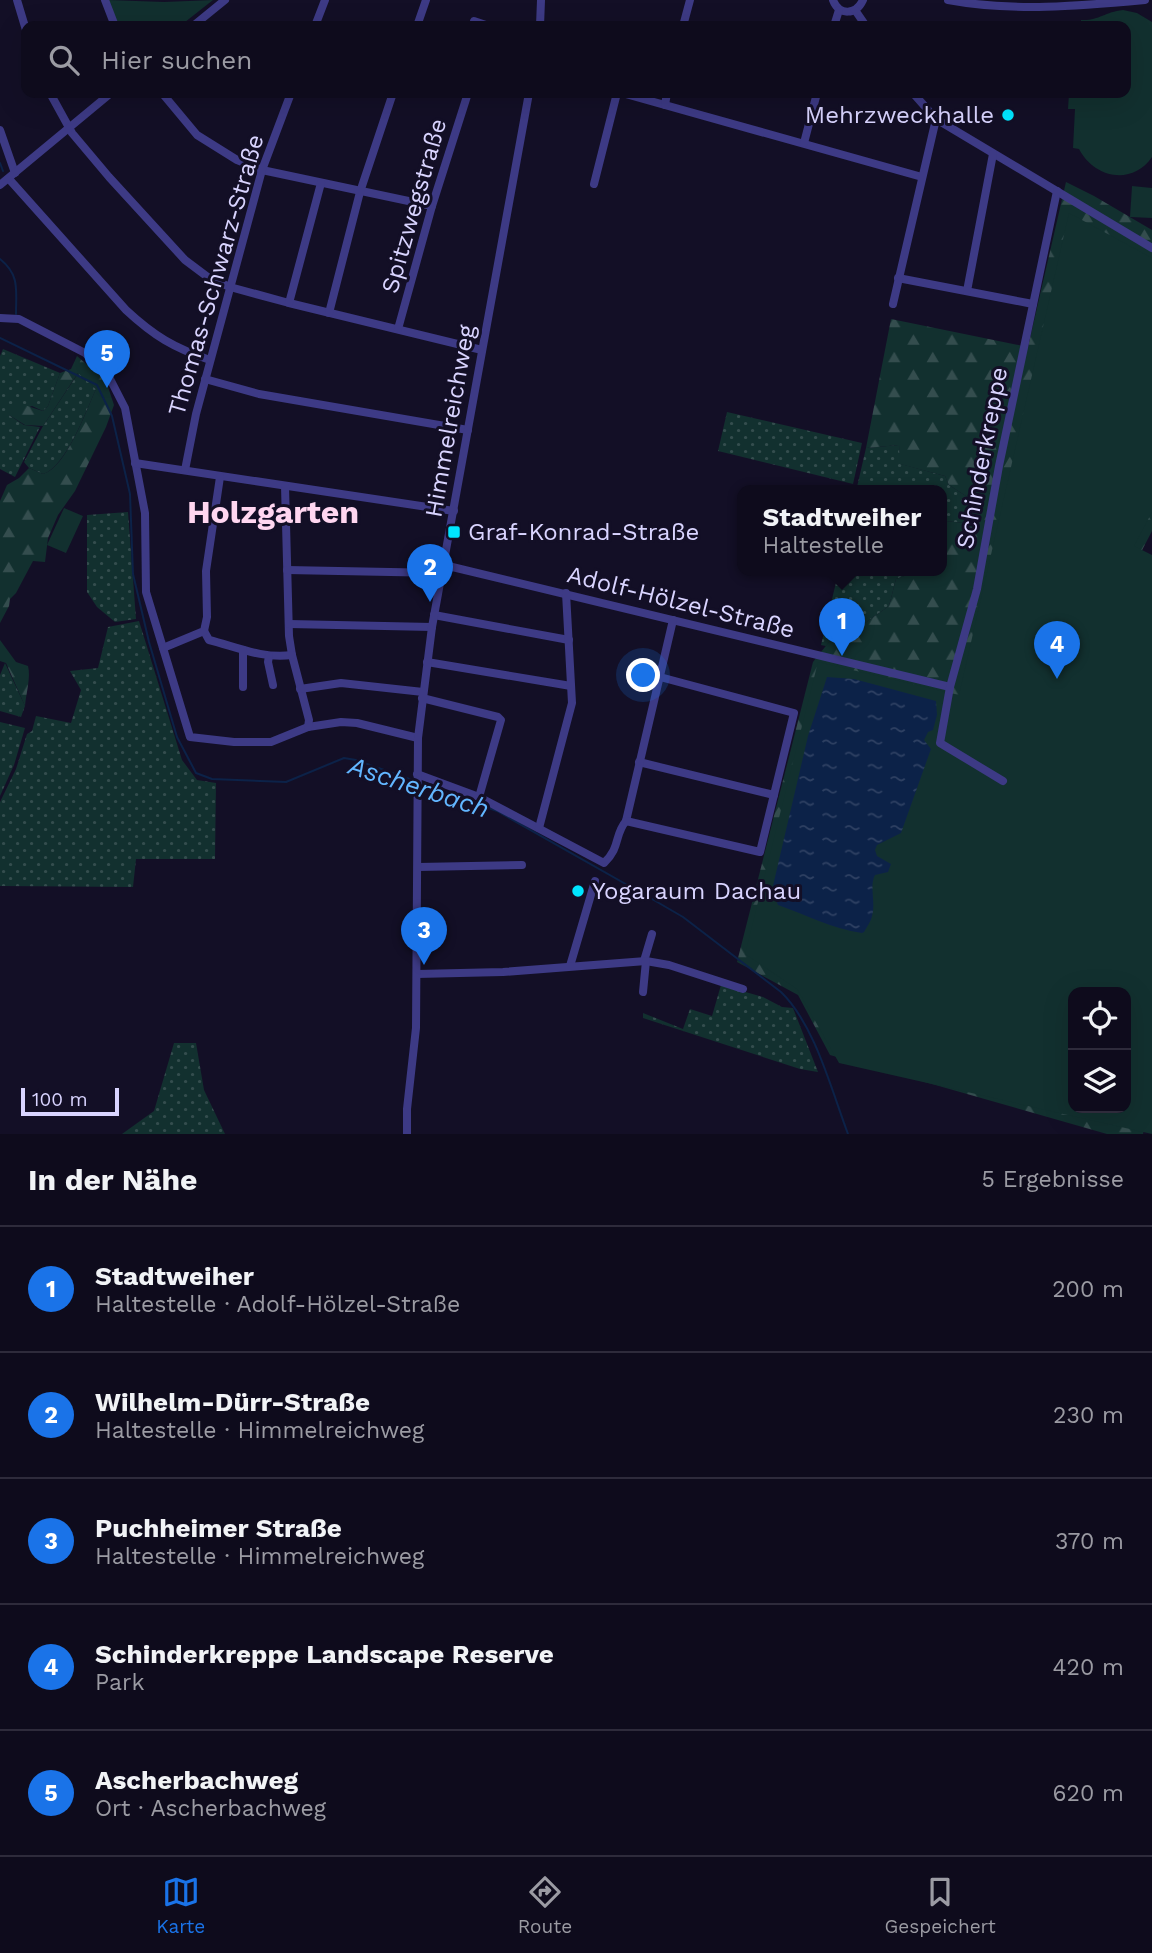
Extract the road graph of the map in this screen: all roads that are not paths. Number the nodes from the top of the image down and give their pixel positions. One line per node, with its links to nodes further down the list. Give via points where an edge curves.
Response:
1 (17, 0): 14 (street)
2 (105, 0): 15 (street)
3 (225, 0): 16 (street)
4 (325, 0): 17 (street)
5 (426, 0): 18 (street)
6 (541, 0): 19 (street)
7 (690, 0): 20 (street)
8 (833, 0): 12 (street)
9 (863, 0): 13 (street)
10 (948, 0): 11 (street, via 988,7)
11 (1145, 0)
12 (839, 10): 13 (street); 21 (street)
13 (855, 10): 22 (street)
14 (23, 21)
15 (113, 21)
16 (199, 21)
17 (318, 21)
18 (418, 21)
19 (540, 21)
20 (684, 21)
21 (836, 21)
22 (863, 21)
23 (53, 98): 37 (street)
24 (105, 98): 37 (street)
25 (166, 98): 41 (street, via 197,135)
26 (289, 98): 41 (street, Thomas-Schwarz-Straße)
27 (391, 98): 48 (street)
28 (466, 98): 49 (street, Spitzwegstraße)
29 (528, 98): 60 (street, Himmelreichweg)
30 (618, 98): 45 (street)
31 (638, 98): 35 (street)
32 (666, 98): 35 (street)
33 (816, 98): 39 (street)
34 (917, 98): 36 (street)
35 (665, 105): 39 (street)
36 (936, 119): 40 (street); 43 (street)
37 (69, 128): 42 (street); 52 (street, via 187,262)
38 (0, 130): 42 (street)
39 (804, 143): 43 (street)
40 (993, 154): 47 (street); 53 (street)
41 (262, 170): 44 (street); 52 (street, Thomas-Schwarz-Straße)
42 (12, 176): 46 (street); 61 (street, via 142,325 173,346)
43 (922, 177): 51 (street)
44 (321, 183): 48 (street); 54 (street)
45 (594, 184)
46 (0, 185)
47 (1057, 191): 50 (street); 55 (street, Schinderkreppe)
48 (360, 192): 49 (street); 57 (street)
49 (432, 206): 59 (street, Spitzwegstraße)
50 (1152, 248)
51 (898, 278): 53 (street); 56 (street)
52 (230, 287): 54 (street); 61 (street, Thomas-Schwarz-Straße)
53 (967, 291): 55 (street)
54 (289, 303): 57 (street)
55 (1033, 303): 87 (street, Schinderkreppe, via 977,589)
56 (893, 304)
57 (329, 313): 59 (street)
58 (0, 318): 64 (street, via 19,319 85,353 107,373 125,408)
59 (398, 329): 60 (street)
60 (482, 350): 63 (street, Himmelreichweg)
61 (210, 360): 62 (street, Thomas-Schwarz-Straße)
62 (205, 379): 63 (street, via 296,401); 65 (street, Thomas-Schwarz-Straße)
63 (468, 430): 68 (street, Himmelreichweg)
64 (135, 463): 65 (street); 78 (street, via 145,513 146,592)
65 (185, 470): 66 (street)
66 (220, 477): 67 (street); 76 (street, via 206,571)
67 (285, 486): 68 (street); 70 (street)
68 (454, 511): 69 (street, Himmelreichweg)
69 (443, 569): 70 (street, Adolf-Hölzel-Straße); 71 (street, Adolf-Hölzel-Straße); 72 (street, Himmelreichweg)
70 (287, 570): 74 (street)
71 (566, 593): 73 (street, Adolf-Hölzel-Straße); 77 (street)
72 (434, 615): 75 (street, Himmelreichweg); 77 (street)
73 (673, 620): 83 (street); 87 (street, Adolf-Hölzel-Straße)
74 (289, 624): 75 (street); 80 (street)
75 (432, 627): 82 (street, Himmelreichweg)
76 (204, 631): 78 (street); 79 (street, via 209,640)
77 (569, 640): 85 (street)
78 (163, 648): 90 (street, via 190,737 271,742)
79 (243, 650): 81 (street); 86 (street)
80 (292, 655): 81 (street); 88 (street)
81 (269, 656): 84 (street)
82 (427, 662): 85 (street); 89 (street, Himmelreichweg)
83 (660, 677): 92 (street); 95 (street, via 794,713)
84 (273, 685)
85 (572, 686): 98 (street, via 572,703)
86 (243, 687)
87 (950, 687): 94 (street, Schinderkreppe, via 940,743)
88 (300, 689): 89 (street, via 341,683); 90 (street)
89 (422, 695): 91 (street, Himmelreichweg); 96 (street, via 501,720)
90 (308, 727): 91 (street, via 349,723)
91 (418, 738): 93 (street, Himmelreichweg)
92 (639, 762): 95 (street); 97 (street)
93 (417, 780): 96 (street); 100 (street, Himmelreichweg)
94 (1003, 781)
95 (774, 795): 97 (street, via 760,852)
96 (479, 797): 98 (street)
97 (626, 821): 98 (street, via 614,853 604,863)
98 (539, 828)
99 (522, 865): 100 (street)
100 (418, 867): 105 (street, Himmelreichweg)
101 (595, 881): 104 (street)
102 (652, 934): 103 (street)
103 (645, 961): 104 (street); 106 (street); 107 (street)
104 (570, 965): 105 (street)
105 (417, 974): 108 (street, Himmelreichweg)
106 (743, 989)
107 (643, 992)
108 (407, 1134)

